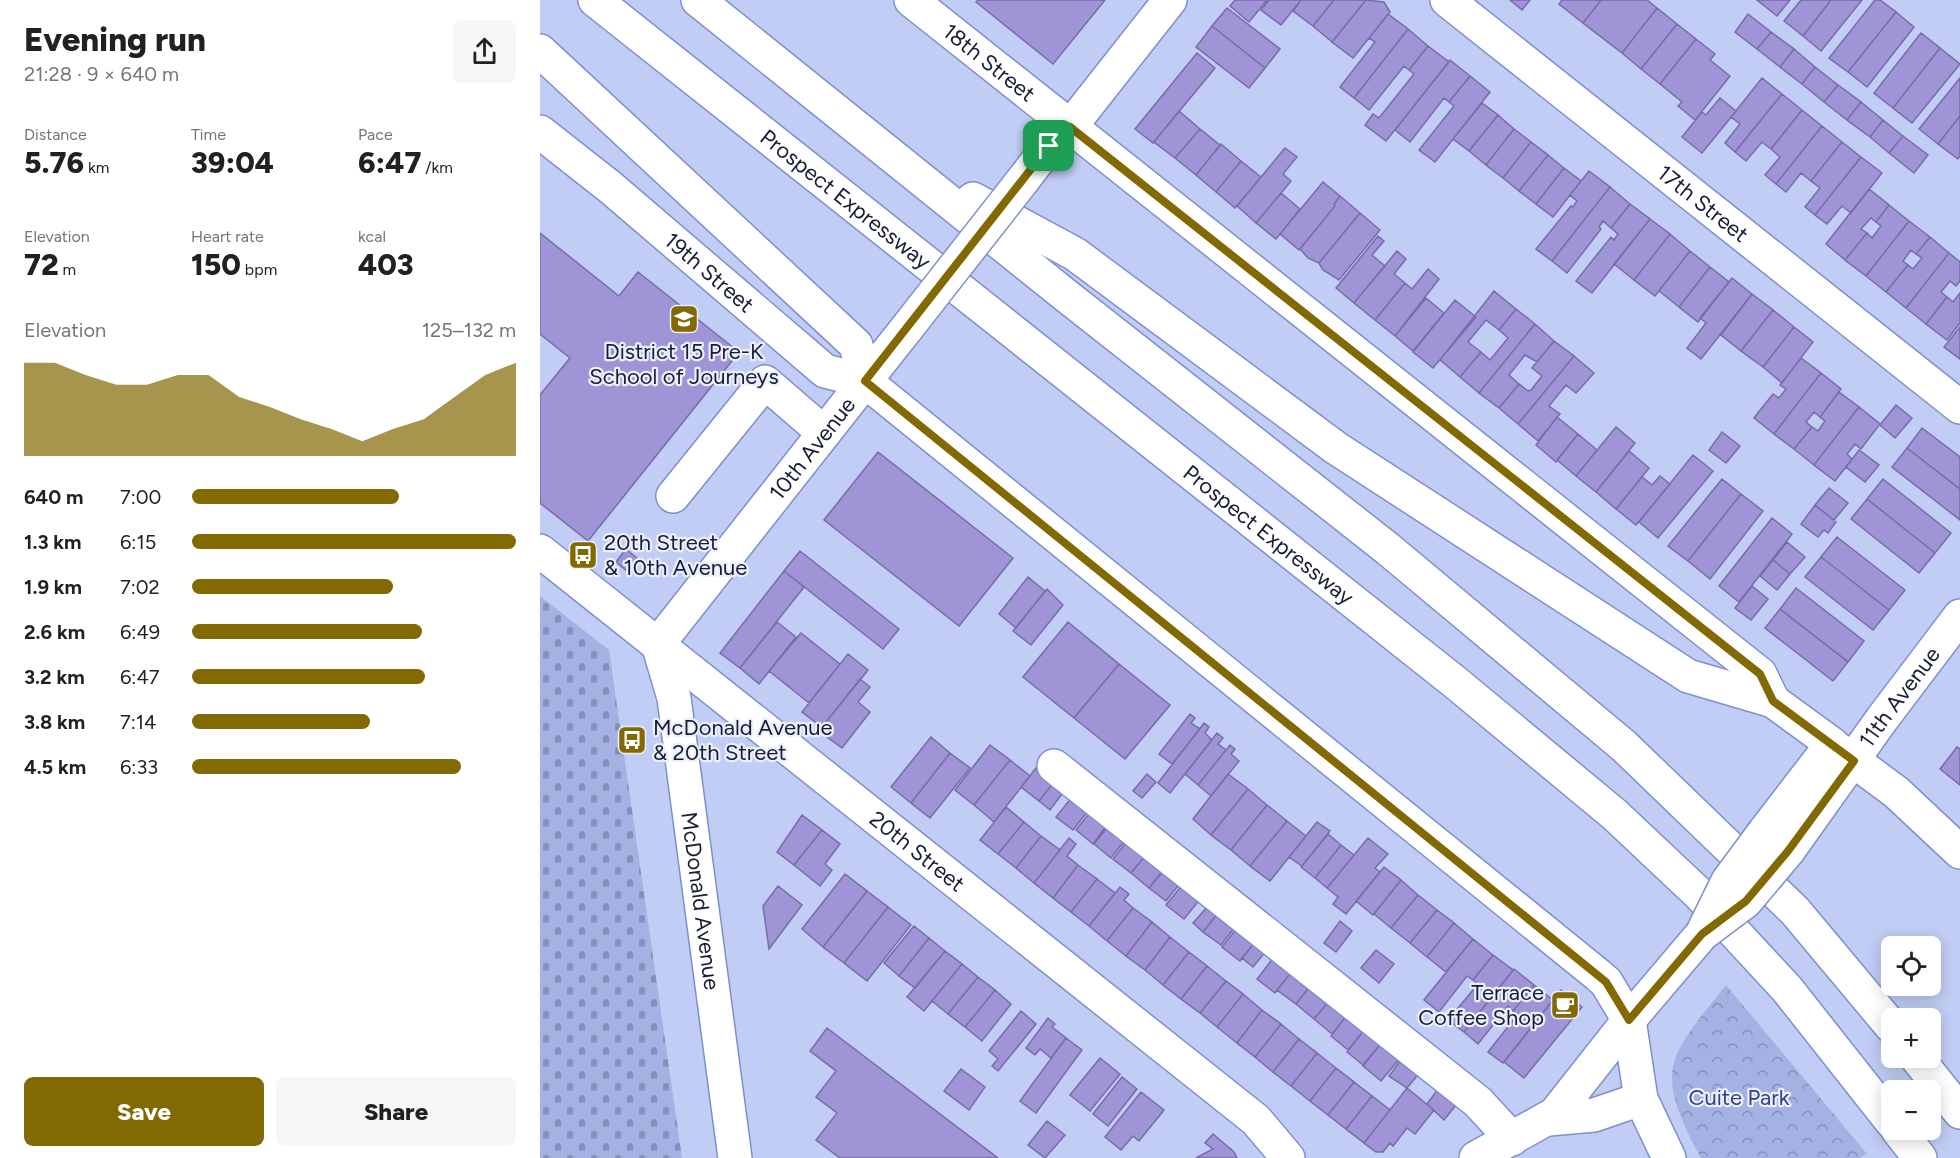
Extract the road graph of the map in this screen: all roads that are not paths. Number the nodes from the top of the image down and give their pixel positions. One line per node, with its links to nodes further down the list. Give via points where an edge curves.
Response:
1 (595, 0): 25 (main road, Prospect Expressway, via 1456,683 1614,814 1699,894 1787,989)
2 (698, 0): 9 (main road)
3 (911, 0): 7 (main road, 18th Street)
4 (1170, 0): 7 (main road, 10th Avenue)
5 (1447, 0): 11 (main road, 17th Street)
6 (540, 51): 10 (main road, via 856,345)
7 (1070, 127): 10 (main road, 10th Avenue, bridge, via 1049,146); 17 (main road, 18th Street, via 1760,674)
8 (540, 132): 10 (main road, 19th Street, via 825,371)
9 (897, 159): 17 (main road, via 1075,254 1336,448 1688,676); 21 (main road, via 1388,549 1624,746 1795,911)
10 (865, 381): 12 (main road, 10th Avenue); 22 (main road, 19th Street, via 1606,982)
11 (1960, 408)
12 (824, 433): 13 (main road, via 765,382); 16 (main road, 10th Avenue)
13 (673, 496)
14 (540, 551): 16 (main road, 20th Street)
15 (1960, 616): 18 (main road, 11th Avenue, via 1882,719)
16 (658, 644): 30 (main road, McDonald Avenue, via 674,698); 31 (main road, 20th Street, via 1256,1120)
17 (1773, 701): 18 (main road, 18th Street)
18 (1843, 753): 20 (main road, 18th Street, via 1896,792); 22 (main road, 11th Avenue, bridge, via 1777,841 1728,881 1695,942)
19 (1054, 766): 28 (main road, via 1478,1102)
20 (1960, 852)
21 (1881, 1014)
22 (1629, 1020): 24 (main road, 19th Street); 27 (main road)
23 (1925, 1068): 26 (main road)
24 (1641, 1099): 27 (main road, via 1594,1114); 33 (main road, 19th Street)
25 (1881, 1108)
26 (1960, 1113)
27 (1549, 1119): 28 (main road)
28 (1512, 1139): 32 (main road)
29 (1906, 1140): 34 (main road)
30 (735, 1158)
31 (1288, 1158)
32 (1476, 1158)
33 (1669, 1158)
34 (1920, 1158)

